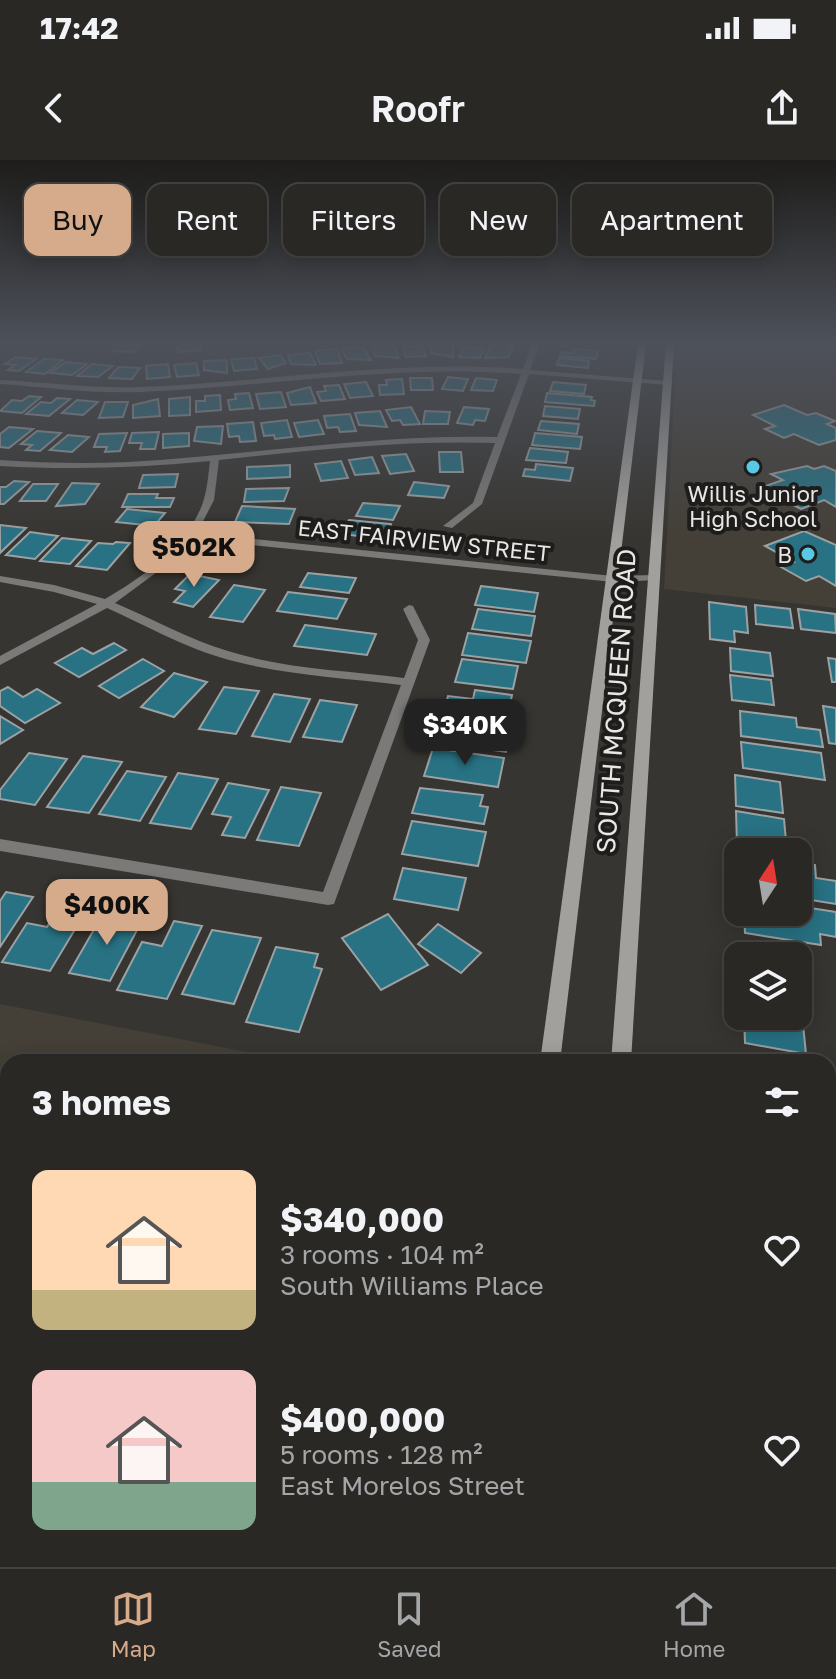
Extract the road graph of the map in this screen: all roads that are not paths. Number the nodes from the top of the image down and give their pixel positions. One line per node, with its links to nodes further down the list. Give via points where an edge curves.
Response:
1 (513, 410): 4 (street)
2 (634, 410): 11 (main road, SOUTH MCQUEEN ROAD)
3 (666, 410): 9 (main road, SOUTH MCQUEEN ROAD)
4 (502, 440): 5 (street, via 411,438); 7 (street, via 477,504)
5 (215, 458): 6 (street, via 91,468); 8 (street, via 205,512)
6 (0, 463)
7 (448, 526)
8 (191, 536): 11 (street, EAST FAIRVIEW STREET); 12 (street)
9 (654, 578): 11 (street, EAST FAIRVIEW STREET); 18 (main road, SOUTH MCQUEEN ROAD)
10 (0, 579): 12 (street)
11 (613, 579): 17 (main road, SOUTH MCQUEEN ROAD)
12 (106, 603): 14 (street); 15 (street, via 226,655)
13 (409, 609): 15 (street, via 424,640)
14 (0, 661)
15 (407, 682): 16 (street, via 328,899)
16 (0, 845)
17 (551, 1054)
18 (622, 1054)

